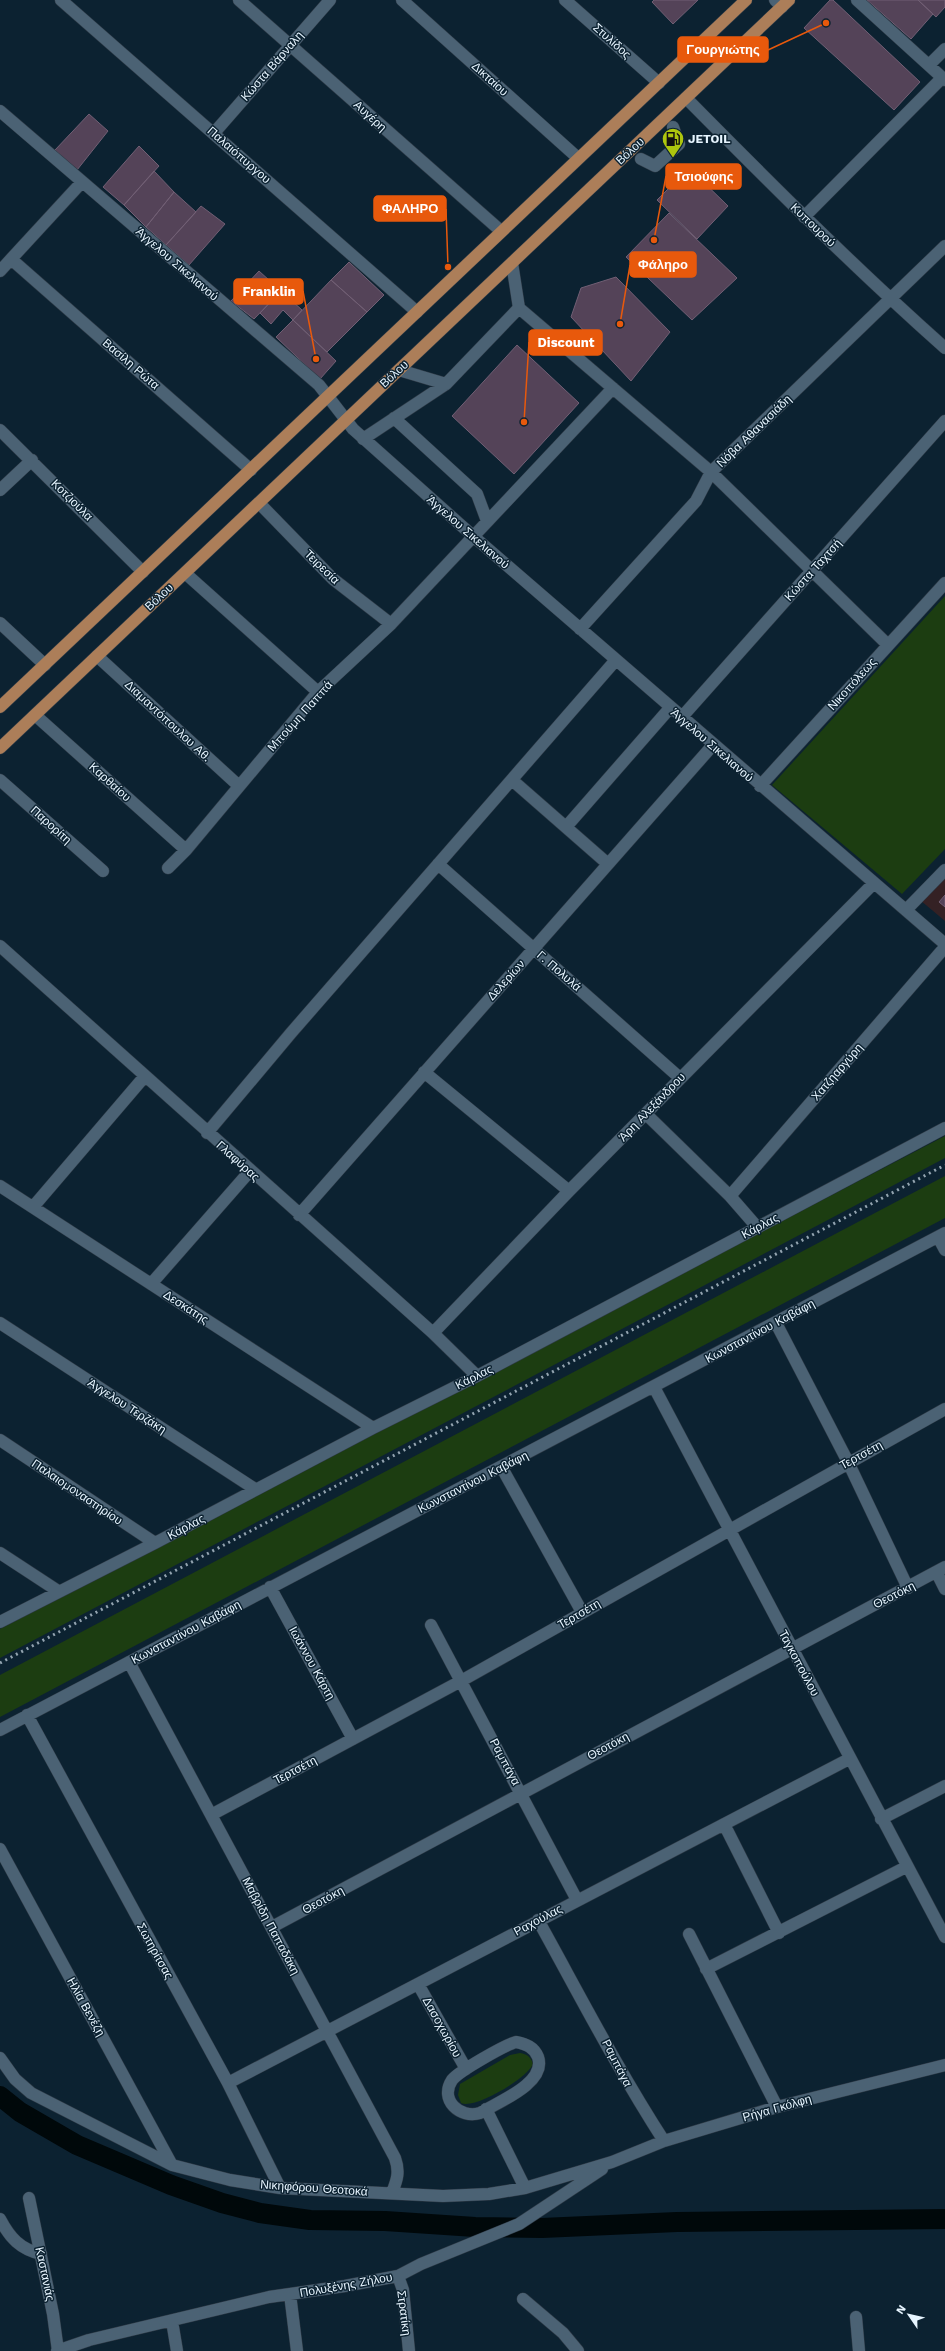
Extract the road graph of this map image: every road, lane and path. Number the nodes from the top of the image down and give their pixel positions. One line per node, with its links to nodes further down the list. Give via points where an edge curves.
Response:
1 (61, 0): 17 (street, Παλαιόπυργου)
2 (239, 0): 9 (street, Αυγέρη)
3 (330, 0): 9 (street, Κώστα Βάρναλη)
4 (402, 0): 18 (street, Δικταίου)
5 (565, 0): 13 (street, Στυλίδος)
6 (746, 0): 13 (main road)
7 (857, 0): 11 (street)
8 (782, 2): 14 (main road, Βόλου)
9 (291, 46): 17 (street, Κώστα Βάρναλη); 22 (street, Αυγέρη)
10 (945, 49): 11 (street)
11 (929, 66): 12 (street)
12 (944, 79): 21 (street)
13 (659, 83): 18 (main road)
14 (686, 98): 21 (street, Κυπουρού); 25 (main road, Βόλου)
15 (0, 111): 20 (street, Άγγελου Σικελιανού)
16 (673, 127): 19 (street, via 679,144 655,166)
17 (214, 132): 29 (street, Παλαιόπυργου)
18 (578, 158): 22 (main road)
19 (641, 159)
20 (82, 182): 24 (street); 34 (street, Άγγελου Σικελιανού, via 319,386)
21 (804, 217): 27 (street, Κυπουρού)
22 (501, 231): 29 (main road)
23 (945, 246): 27 (street, Νόβα Αθανασιάδη)
24 (11, 259): 26 (street); 41 (street, Βασίλη Ρώτα)
25 (512, 262): 28 (street); 31 (main road, Βόλου)
26 (0, 271)
27 (890, 299): 30 (street, Κυπουρού); 42 (street, Νόβα Αθανασιάδη)
28 (519, 308): 32 (street); 33 (street)
29 (417, 312): 34 (main road)
30 (945, 348)
31 (399, 370): 32 (street); 36 (main road, Βόλου)
32 (446, 384): 35 (street)
33 (612, 388): 42 (street); 45 (street, Μπούμη Παππά)
34 (328, 398): 36 (street, Άγγελου Σικελιανού); 41 (main road)
35 (394, 418): 39 (street); 45 (street, via 476,494)
36 (345, 420): 39 (street, Άγγελου Σικελιανού); 44 (main road, Βόλου)
37 (945, 421): 47 (street, Κώστα Ταχτσή)
38 (0, 430): 40 (street, Κοτζιούλα)
39 (363, 439): 46 (street, Άγγελου Σικελιανού)
40 (32, 460): 43 (street); 48 (street, Κοτζιούλα)
41 (251, 470): 48 (main road)
42 (711, 472): 47 (street); 53 (street, Νόβα Αθανασιάδη, via 696,501)
43 (0, 490)
44 (259, 503): 49 (main road, Βόλου); 52 (street, Τειρεσία, via 333,579)
45 (487, 521): 46 (street, Μπούμη Παππά)
46 (473, 536): 52 (street, Μπούμη Παππά); 53 (street, Άγγελου Σικελιανού)
47 (812, 571): 54 (street); 62 (street, Κώστα Ταχτσή)
48 (143, 572): 57 (main road)
49 (185, 573): 55 (main road, Βόλου); 58 (street)
50 (945, 583): 54 (street, Νικοπόλεως)
51 (0, 623): 57 (street)
52 (391, 624): 58 (street, Μπούμη Παππά)
53 (580, 629): 56 (street, Άγγελου Σικελιανού)
54 (887, 644): 68 (street, Νικοπόλεως)
55 (97, 656): 61 (main road, Βόλου); 67 (street, Διαμαντόπουλου Αθ.)
56 (615, 660): 60 (street, Άγγελου Σικελιανού); 66 (street)
57 (45, 665): 59 (main road)
58 (318, 692): 67 (street, Μπούμη Παππά)
59 (0, 707)
60 (670, 708): 62 (street, Άγγελου Σικελιανού); 69 (street)
61 (35, 715): 64 (main road, Βόλου); 70 (street, Καρθαίου)
62 (681, 718): 63 (street, Άγγελου Σικελιανού)
63 (713, 745): 68 (street, Άγγελου Σικελιανού); 72 (street, Δελερίων)
64 (0, 748)
65 (0, 780): 75 (street, Παρορίτη)
66 (512, 780): 69 (street); 71 (street)
67 (239, 786): 70 (street, Μπούμη Παππά)
68 (760, 786): 76 (street, Άγγελου Σικελιανού)
69 (566, 828): 72 (street)
70 (186, 850): 73 (street, Μπούμη Παππά)
71 (438, 864): 81 (street, Γ. Πολυλά); 87 (street)
72 (608, 864): 81 (street, Δελερίων)
73 (168, 868)
74 (945, 870): 77 (street)
75 (103, 871)
76 (874, 883): 77 (street, Άγγελου Σικελιανού); 84 (street, Άρη Αλεξάνδρου)
77 (906, 910): 78 (street, Άγγελου Σικελιανού)
78 (945, 944)
79 (0, 946): 83 (street, Γλαφύρας)
80 (945, 947): 91 (street, Χατζηαργύρη)
81 (534, 948): 82 (street, Δελερίων); 84 (street, Γ. Πολυλά)
82 (424, 1072): 90 (street); 93 (street, Δελερίων)
83 (145, 1076): 87 (street, Γλαφύρας); 92 (street)
84 (680, 1078): 85 (street, Άρη Αλεξάνδρου)
85 (646, 1114): 90 (street, Άρη Αλεξάνδρου); 91 (street)
86 (945, 1128): 94 (street, Κάρλας)
87 (207, 1133): 88 (street, Γλαφύρας)
88 (250, 1171): 93 (street, Γλαφύρας); 97 (street)
89 (0, 1186): 92 (street, Δεσκάτης)
90 (569, 1191): 100 (street, Άρη Αλεξάνδρου)
91 (730, 1196): 94 (street)
92 (33, 1207): 97 (street, Δεσκάτης)
93 (299, 1215): 100 (street, Γλαφύρας)
94 (757, 1228): 101 (street, Κάρλας)
95 (941, 1235): 96 (street); 99 (street, Κωνσταντίνου Καβάφη)
96 (945, 1250)
97 (152, 1284): 104 (street, Δεσκάτης)
98 (0, 1323): 108 (street, Άγγελου Τερζάκη)
99 (776, 1323): 102 (street, Κωνσταντίνου Καβάφη); 106 (street)
100 (433, 1333): 101 (street, Γλαφύρας)
101 (477, 1376): 104 (street, Κάρλας)
102 (654, 1387): 107 (street, Κωνσταντίνου Καβάφη); 109 (street, Ταγκοπούλου)
103 (945, 1409): 106 (street, Τερτσέτη)
104 (373, 1428): 108 (street, Κάρλας)
105 (0, 1440): 110 (street, Παλαιομοναστηρίου)
106 (848, 1462): 109 (street, Τερτσέτη); 114 (street)
107 (502, 1468): 113 (street, Κωνσταντίνου Καβάφη); 117 (street)
108 (255, 1490): 110 (street, Κάρλας)
109 (729, 1529): 117 (street, Τερτσέτη); 120 (street, Ταγκοπούλου)
110 (155, 1543): 116 (street, Κάρλας)
111 (0, 1553): 116 (street)
112 (941, 1570): 114 (street, Θεοτόκη); 115 (street)
113 (270, 1587): 121 (street, Κωνσταντίνου Καβάφη); 125 (street, Ιωάννου Κάρτη)
114 (908, 1588): 120 (street, Θεοτόκη)
115 (945, 1589)
116 (58, 1591): 118 (street, Κάρλας)
117 (582, 1612): 122 (street, Τερτσέτη)
118 (0, 1622)
119 (432, 1625): 122 (street, Ραμπάγα)
120 (791, 1648): 126 (street, Ταγκοπούλου); 128 (street, Θεοτόκη)
121 (129, 1662): 123 (street, Κωνσταντίνου Καβάφη); 129 (street, Μαβρίδη Παπαδάκη)
122 (461, 1681): 125 (street, Τερτσέτη); 128 (street, Ραμπάγα)
123 (27, 1715): 124 (street, Κωνσταντίνου Καβάφη); 146 (street, Σωτηρίτσας)
124 (0, 1730)
125 (353, 1740): 129 (street, Τερτσέτη)
126 (849, 1759): 130 (street, Ταγκοπούλου); 131 (street, Ραχούλας)
127 (945, 1786): 130 (street)
128 (521, 1793): 134 (street, Ραμπάγα); 136 (street, Θεοτόκη)
129 (211, 1814): 136 (street, Μαβρίδη Παπαδάκη)
130 (881, 1819): 133 (street, Ταγκοπούλου)
131 (724, 1824): 134 (street, Ραχούλας); 137 (street)
132 (0, 1850): 151 (street, Ηλία Βενέζη)
133 (906, 1867): 137 (street); 139 (street, Ταγκοπούλου)
134 (577, 1900): 135 (street, Ραχούλας)
135 (538, 1920): 141 (street, Ραχούλας); 149 (street, Ραμπάγα, via 615,2057 629,2087)
136 (272, 1927): 142 (street, Μαβρίδη Παπαδάκη)
137 (780, 1933): 140 (street)
138 (689, 1934): 140 (street)
139 (945, 1937)
140 (706, 1969): 147 (street)
141 (418, 1984): 142 (street, Ραχούλας); 145 (street, Δασοχωρίου)
142 (327, 2030): 146 (street, Ραχούλας); 154 (street, Μαβρίδη Παπαδάκη, via 397,2163 398,2177)
143 (0, 2058): 151 (street, Νικηφόρου Θεοτοκά, via 15,2079 31,2093)
144 (945, 2065): 147 (street, Ρήγα Γκόλφη)
145 (466, 2069): 148 (street, via 453,2079 448,2092 449,2100 458,2112 465,2114 473,2115); 148 (street, via 504,2046 516,2042 528,2045 537,2054 539,2067 533,2080)
146 (228, 2083): 152 (street, Σωτηρίτσας)
147 (776, 2107): 149 (street, Ρήγα Γκόλφη)
148 (486, 2109): 153 (street)
149 (664, 2141): 150 (street, Ρήγα Γκόλφη)
150 (612, 2162): 153 (street, Νικηφόρου Θεοτοκά); 158 (street, Πολυξένης Ζήλου, via 519,2224)
151 (172, 2165): 152 (street, Νικηφόρου Θεοτοκά, via 230,2180)
152 (280, 2188): 154 (street, Νικηφόρου Θεοτοκά)
153 (525, 2188): 154 (street, Νικηφόρου Θεοτοκά, via 489,2194 444,2196)
154 (392, 2193)
155 (29, 2198): 157 (street, Καστανιάς)
156 (0, 2219): 157 (street, via 19,2246)
157 (41, 2254): 163 (street, Καστανιάς)
158 (398, 2276): 159 (street, Πολυξένης Ζήλου); 166 (street, Στρατίκη)
159 (290, 2294): 162 (street, Πολυξένης Ζήλου); 165 (street)
160 (523, 2299): 167 (street, via 563,2333)
161 (856, 2317): 168 (street)
162 (172, 2320): 163 (street, Πολυξένης Ζήλου, via 89,2340); 164 (street)
163 (58, 2351)
164 (177, 2351)
165 (297, 2351)
166 (409, 2351)
167 (578, 2351)
168 (859, 2351)

